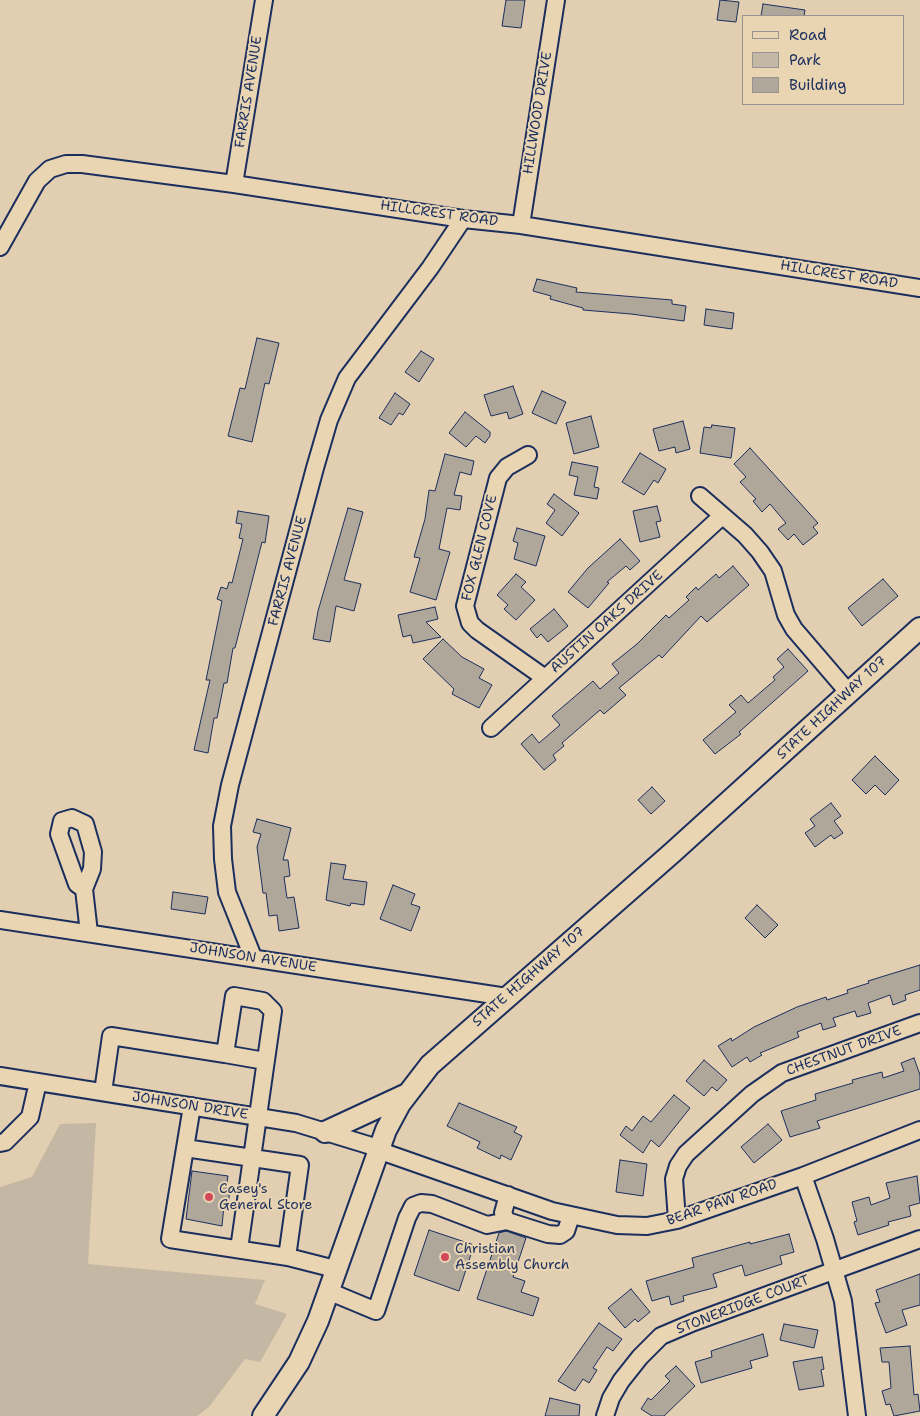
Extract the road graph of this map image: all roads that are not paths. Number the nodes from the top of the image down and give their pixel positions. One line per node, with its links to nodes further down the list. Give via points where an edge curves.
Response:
1 (264, 0): 3 (street, FARRIS AVENUE)
2 (556, 0): 5 (street, HILLWOOD DRIVE)
3 (234, 184): 4 (street, HILLCREST ROAD); 6 (street, HILLCREST ROAD, via 66,164 50,169 37,181)
4 (463, 219): 5 (street, HILLCREST ROAD); 18 (street, FARRIS AVENUE, via 347,378 329,420 315,468 230,785 222,826 227,892)
5 (520, 225): 7 (street, HILLCREST ROAD)
6 (0, 247)
7 (920, 288)
8 (528, 456): 12 (street, FOX GLEN COVE, via 515,462 498,478 465,606 470,623 477,630)
9 (700, 496): 10 (street)
10 (722, 516): 12 (street, AUSTIN OAKS DRIVE); 13 (street, via 760,552 773,570 786,614 794,629)
11 (920, 628): 13 (main road, STATE HIGHWAY 107)
12 (545, 678): 14 (street, AUSTIN OAKS DRIVE)
13 (848, 692): 19 (main road, STATE HIGHWAY 107)
14 (491, 728)
15 (84, 889): 17 (street)
16 (0, 920): 17 (street, JOHNSON AVENUE)
17 (89, 933): 18 (street, JOHNSON AVENUE)
18 (253, 957): 19 (street, JOHNSON AVENUE)
19 (506, 997): 26 (main road, STATE HIGHWAY 107, via 430,1065)
20 (920, 1023): 38 (street, CHESTNUT DRIVE, via 782,1073 752,1094 686,1154 678,1166 674,1179)
21 (225, 1054): 22 (street); 22 (street, via 234,996 263,1000 273,1011); 25 (street, via 111,1036)
22 (265, 1061): 28 (street)
23 (0, 1076): 24 (street, JOHNSON DRIVE)
24 (38, 1082): 25 (street, JOHNSON DRIVE); 31 (street, via 30,1117 5,1142)
25 (103, 1092): 27 (street, JOHNSON DRIVE)
26 (407, 1094): 30 (main road); 33 (main road, STATE HIGHWAY 107)
27 (192, 1106): 28 (street, JOHNSON DRIVE); 32 (street)
28 (257, 1117): 30 (street, JOHNSON DRIVE, via 296,1123); 34 (street)
29 (920, 1130): 35 (street, BEAR PAW ROAD)
30 (325, 1132): 33 (street, JOHNSON DRIVE)
31 (0, 1143)
32 (185, 1148): 34 (street); 41 (street, via 170,1239)
33 (378, 1148): 36 (street, BEAR PAW ROAD); 43 (main road, STATE HIGHWAY 107)
34 (252, 1158): 41 (street); 42 (street, via 300,1165)
35 (803, 1176): 38 (street, BEAR PAW ROAD); 44 (street)
36 (508, 1195): 37 (street, BEAR PAW ROAD); 39 (street, via 503,1213)
37 (571, 1216): 38 (street, BEAR PAW ROAD, via 632,1226); 39 (street, via 566,1231 560,1236)
38 (677, 1220)
39 (506, 1221): 45 (street, via 487,1225 432,1204 413,1206 376,1311)
40 (920, 1239): 44 (street, STONERIDGE COURT)
41 (239, 1249): 42 (street)
42 (286, 1256): 43 (street)
43 (336, 1269): 45 (main road, STATE HIGHWAY 107)
44 (834, 1270): 47 (street, STONERIDGE COURT, via 661,1336 621,1381); 48 (street, via 846,1317)
45 (328, 1291): 46 (main road, STATE HIGHWAY 107, via 299,1362)
46 (263, 1416)
47 (605, 1416)
48 (858, 1416)

